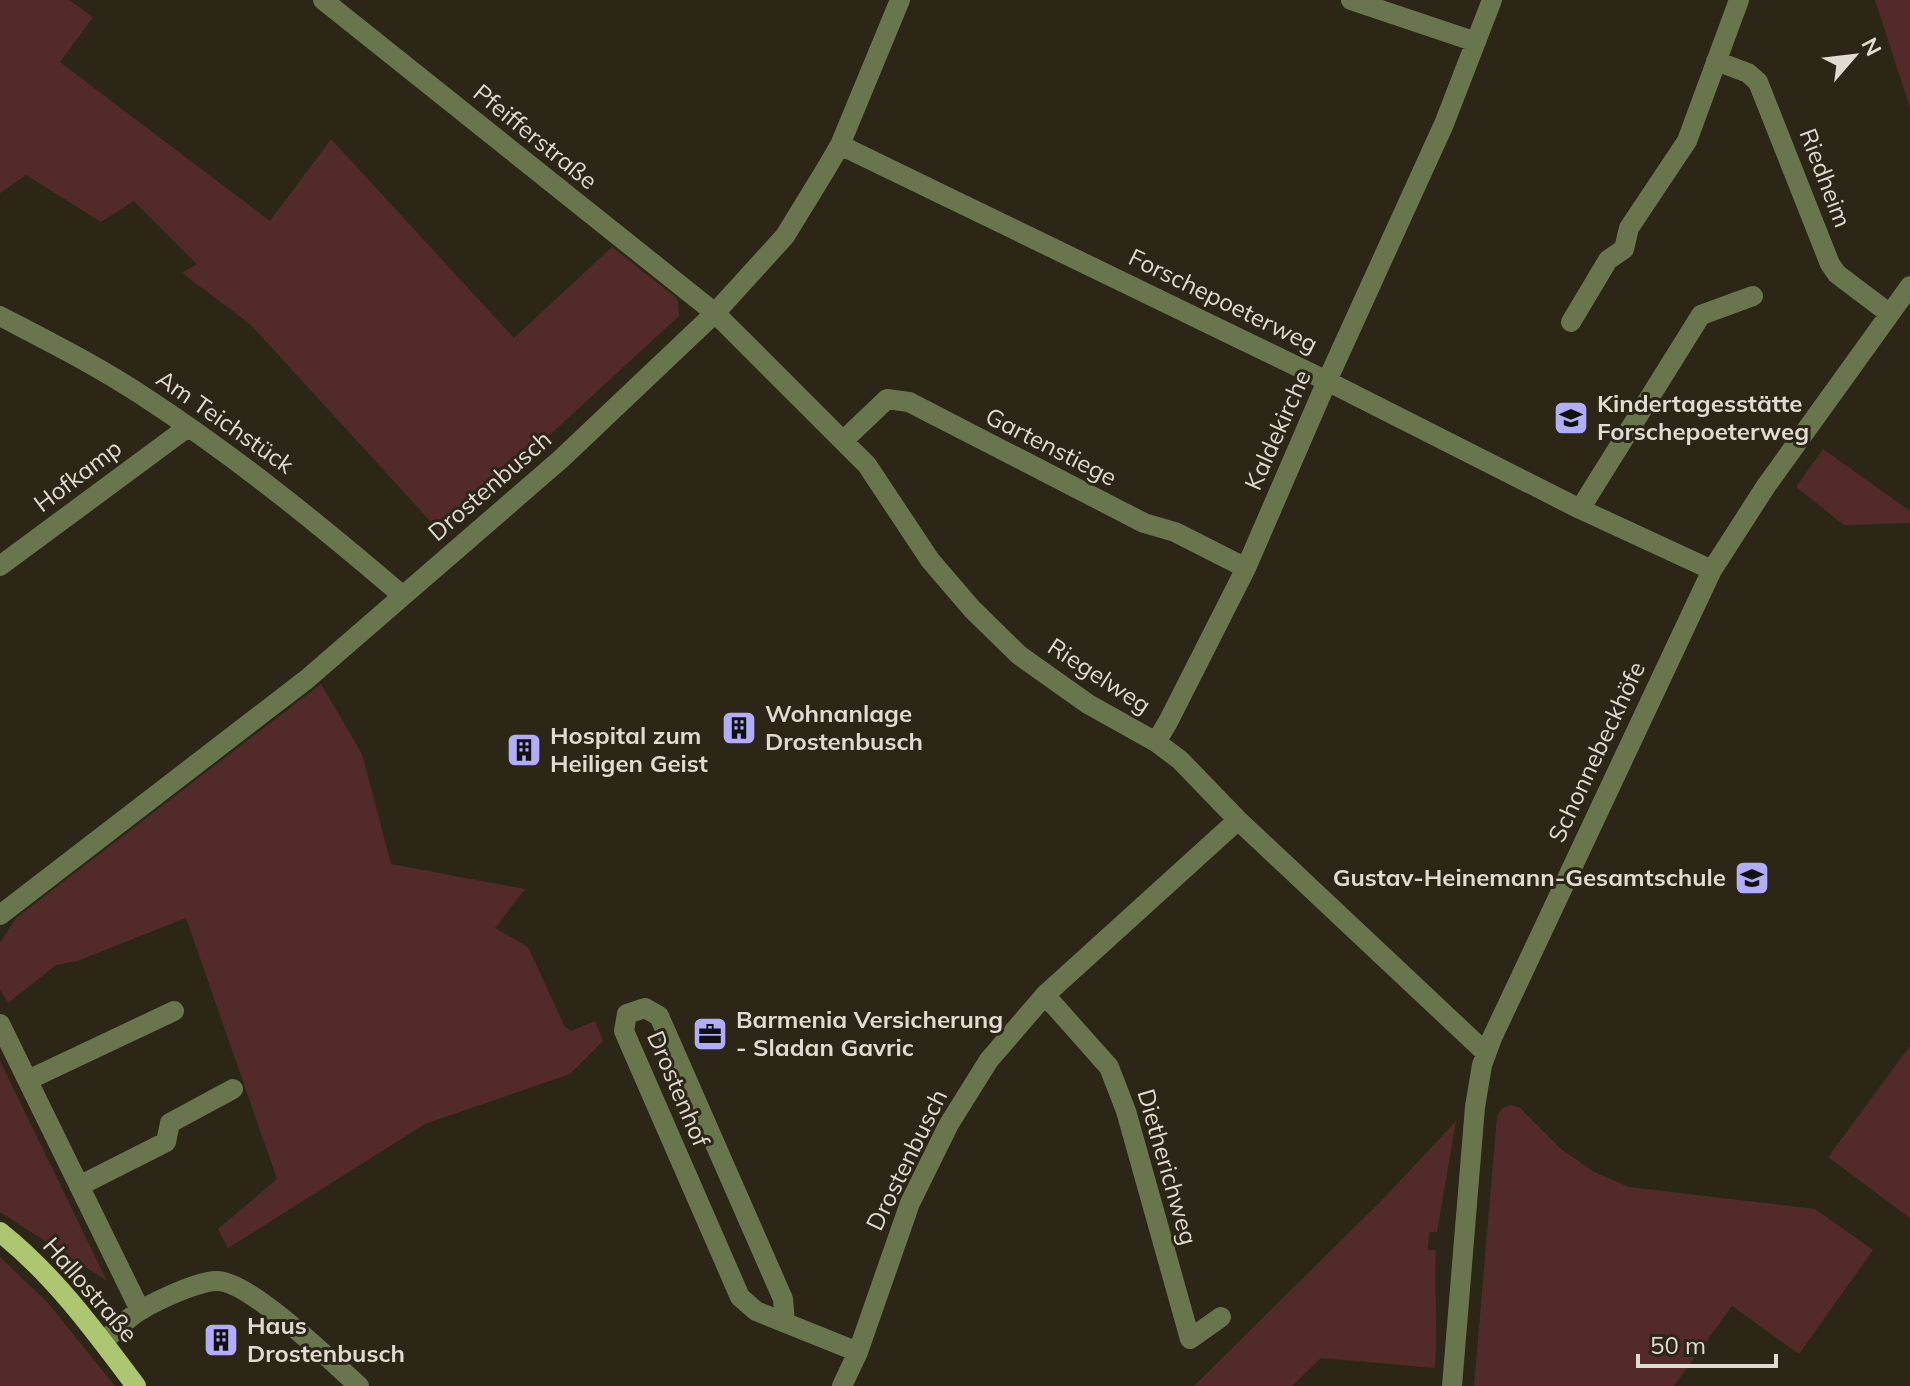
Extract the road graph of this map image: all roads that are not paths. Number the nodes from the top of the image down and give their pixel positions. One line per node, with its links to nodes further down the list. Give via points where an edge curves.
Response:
1 (900, 0): 8 (street, Drostenbusch)
2 (1351, 0): 6 (street)
3 (1492, 0): 6 (street, Kaldekirche)
4 (1739, 0): 7 (street)
5 (326, 1): 11 (street, Pfeifferstraße)
6 (1476, 42): 15 (street, Kaldekirche)
7 (1716, 61): 12 (street, Riedheim, via 1758,82 1830,264); 14 (street, via 1687,141 1629,228 1624,249 1608,260)
8 (840, 145): 11 (street, Drostenbusch, via 785,236); 15 (street, Forschepoeterweg)
9 (1910, 286): 12 (street, Schonnebeckhöfe)
10 (1753, 296): 18 (street, via 1701,315)
11 (715, 313): 17 (street, Riegelweg); 22 (street, Drostenbusch, via 561,459)
12 (1890, 314): 21 (street, Schonnebeckhöfe)
13 (0, 316): 16 (street, Am Teichstück, via 105,372)
14 (1571, 322)
15 (1327, 381): 18 (street, Forschepoeterweg); 20 (street, Kaldekirche)
16 (188, 427): 19 (street, Hofkamp); 22 (street, Am Teichstück, via 296,505)
17 (844, 440): 20 (street, Gartenstiege, via 887,399 909,402 1132,517); 23 (street, Riegelweg, via 867,465 930,560 1009,646 1088,704)
18 (1580, 509): 21 (street, Forschepoeterweg)
19 (0, 566)
20 (1246, 568): 23 (street, Kaldekirche)
21 (1712, 570): 29 (street, Schonnebeckhöfe)
22 (403, 596): 25 (street, Drostenbusch, via 307,679)
23 (1156, 742): 24 (street, Riegelweg)
24 (1238, 820): 26 (street, Drostenbusch); 29 (street, Riegelweg)
25 (0, 915)
26 (1045, 995): 35 (street, Dietherichweg, via 1109,1067 1190,1339); 38 (street, Drostenbusch, via 989,1060 949,1124 910,1203)
27 (174, 1011): 30 (street)
28 (0, 1024): 30 (street)
29 (1486, 1053): 42 (street, Schonnebeckhöfe, via 1475,1107)
30 (28, 1080): 32 (street)
31 (233, 1089): 32 (street, via 170,1123 166,1142)
32 (79, 1186): 34 (street)
33 (0, 1232): 37 (main road, Hallostraße, via 44,1270)
34 (140, 1310): 37 (street); 40 (street, via 197,1285 230,1283 257,1298)
35 (1221, 1317)
36 (785, 1322): 36 (street, Drostenhof, via 783,1299 659,1016 645,1008 627,1014 624,1031 740,1297 756,1311); 38 (street, Drostenhof)
37 (103, 1342): 39 (main road, Hallostraße)
38 (858, 1352): 41 (street, Drostenbusch)
39 (136, 1386)
40 (359, 1386)
41 (842, 1386)
42 (1452, 1386)

